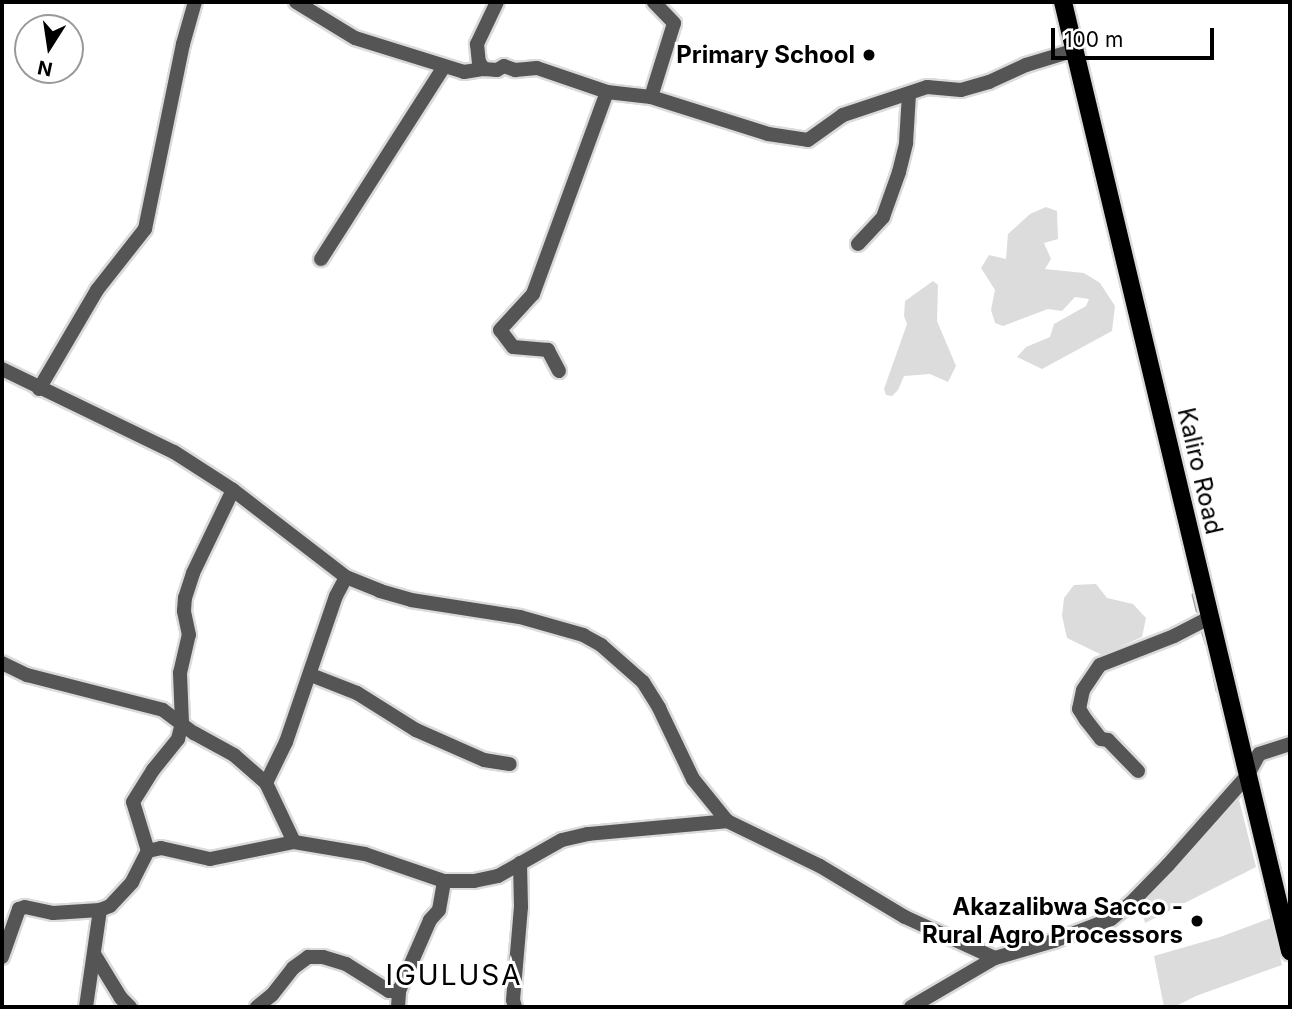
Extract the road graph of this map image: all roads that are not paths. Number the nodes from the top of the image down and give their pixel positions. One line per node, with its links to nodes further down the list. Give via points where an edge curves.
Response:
1 (195, 2): 16 (street, via 145,229 97,290)
2 (296, 2): 7 (street, via 355,38)
3 (497, 2): 8 (street, via 477,44)
4 (654, 2): 11 (street, via 674,23)
5 (1063, 2): 6 (main road, Kaliro Road)
6 (1075, 50): 10 (street, via 961,90 927,87); 19 (main road, Kaliro Road)
7 (444, 67): 8 (street, via 464,72); 13 (street)
8 (484, 69): 9 (street, via 537,68)
9 (607, 92): 11 (street); 15 (street, via 533,293 500,330 513,346 548,350)
10 (908, 94): 11 (street, via 843,116 808,140 768,134); 12 (street, via 906,143 883,217)
11 (651, 97)
12 (858, 244)
13 (321, 259)
14 (2, 369): 16 (street)
15 (559, 371)
16 (39, 389): 17 (street, via 174,452)
17 (233, 490): 18 (street); 22 (street, via 191,580 184,611 189,635 180,673)
18 (346, 577): 21 (street); 28 (street, via 411,600 520,617 583,635 601,645 643,682 694,779)
19 (1211, 617): 25 (street, via 1100,665 1083,690 1079,709 1086,720); 26 (main road, Kaliro Road)
20 (2, 663): 22 (street, via 27,675 163,710)
21 (311, 675): 24 (street, via 357,693 416,730 484,760); 27 (street)
22 (182, 723): 27 (street, via 234,755); 30 (street, via 178,739 133,802)
23 (1290, 744): 26 (street, via 1259,754)
24 (510, 764)
25 (1138, 771)
26 (1247, 775): 34 (main road, Kaliro Road); 37 (street, via 1168,865 1111,919)
27 (266, 783): 29 (street)
28 (727, 821): 31 (street, via 588,834 562,840); 37 (street, via 831,873 905,918)
29 (294, 842): 30 (street, via 210,859 161,848); 32 (street, via 365,854)
30 (148, 851): 33 (street, via 125,890)
31 (520, 863): 32 (street, via 498,876); 43 (street)
32 (444, 881): 38 (street, via 439,910 430,920)
33 (100, 910): 35 (street); 36 (street, via 53,913 19,909)
34 (1290, 951)
35 (94, 954): 39 (street); 40 (street)
36 (2, 957)
37 (995, 958): 44 (street)
38 (399, 990): 41 (street, via 389,991 344,963 308,957); 42 (street)
39 (86, 1007)
40 (130, 1007)
41 (257, 1007)
42 (398, 1007)
43 (515, 1007)
44 (911, 1007)

